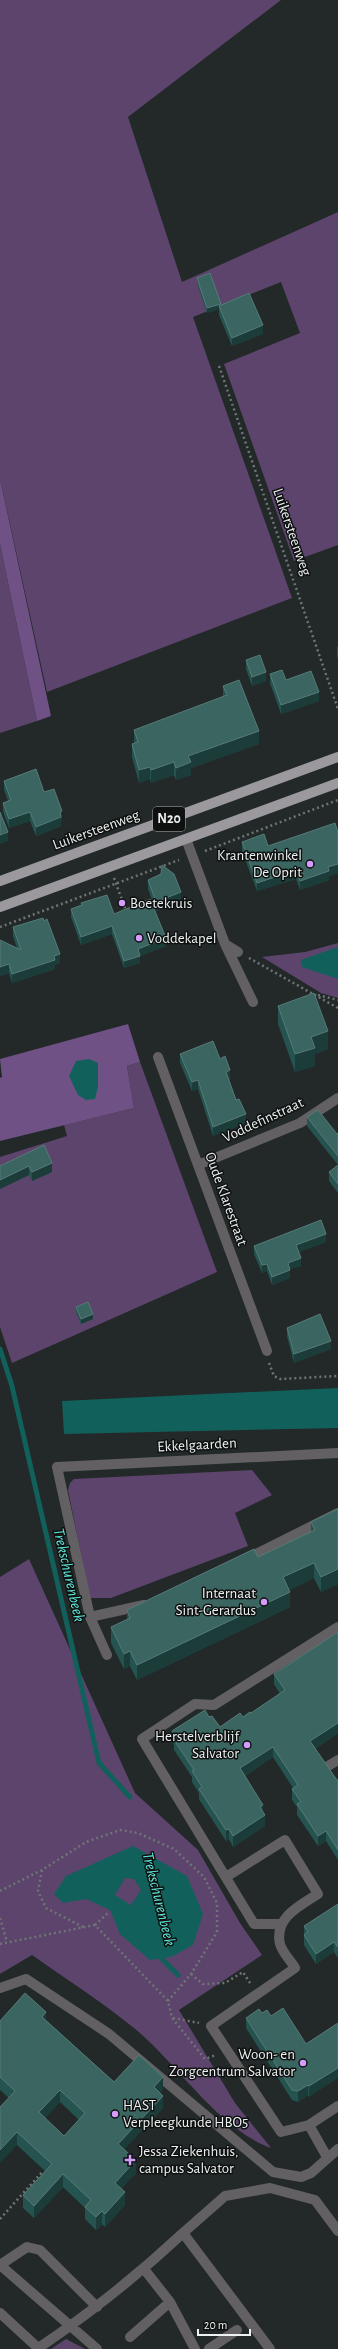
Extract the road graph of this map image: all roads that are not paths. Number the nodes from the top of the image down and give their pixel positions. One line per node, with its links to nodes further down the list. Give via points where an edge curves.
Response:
1 (338, 757): 4 (main road, Luikersteenweg / N20)
2 (338, 783): 3 (main road, N20)
3 (186, 839): 5 (main road, N20); 6 (street)
4 (0, 881)
5 (0, 907)
6 (225, 944): 7 (street); 8 (street)
7 (238, 952)
8 (253, 1002)
9 (158, 1057): 11 (street, Oude Klarestraat)
10 (338, 1098): 11 (street, Voddefinstraat, via 300,1123)
11 (198, 1165): 12 (street, Oude Klarestraat)
12 (266, 1351)
13 (338, 1453): 17 (street, Ekkelgaarden, via 57,1467)
14 (338, 1513): 15 (street)
15 (233, 1565)
16 (156, 1603): 17 (street)
17 (90, 1617): 19 (street)
18 (338, 1627): 22 (street, via 214,1705 195,1704 142,1739)
19 (107, 1655)
20 (338, 1760): 21 (street)
21 (328, 1766)
22 (226, 1877): 23 (street, via 254,1924); 23 (street, via 285,1840 318,1894 287,1914)
23 (281, 1924): 26 (street, via 280,1945 295,1968 211,2026 281,2132)
24 (0, 1988): 29 (street, via 26,1979 109,2034 273,2172)
25 (338, 2106): 26 (street)
26 (309, 2124): 28 (street)
27 (338, 2149): 28 (street)
28 (327, 2157): 29 (street, via 311,2173 301,2177)
29 (291, 2176): 30 (street)
30 (288, 2193): 31 (street, via 315,2200); 32 (street, via 270,2188 225,2196)
31 (338, 2230)
32 (182, 2234): 34 (street); 45 (street)
33 (0, 2265): 36 (street, via 27,2247 40,2250); 38 (street)
34 (144, 2269): 35 (street); 36 (street)
35 (170, 2302): 40 (street); 43 (street)
36 (97, 2307): 38 (street)
37 (0, 2313): 41 (street)
38 (70, 2326): 41 (street); 42 (street)
39 (237, 2330): 44 (street)
40 (130, 2337)
41 (37, 2349)
42 (97, 2349)
43 (195, 2349)
44 (209, 2349)
45 (270, 2349)

